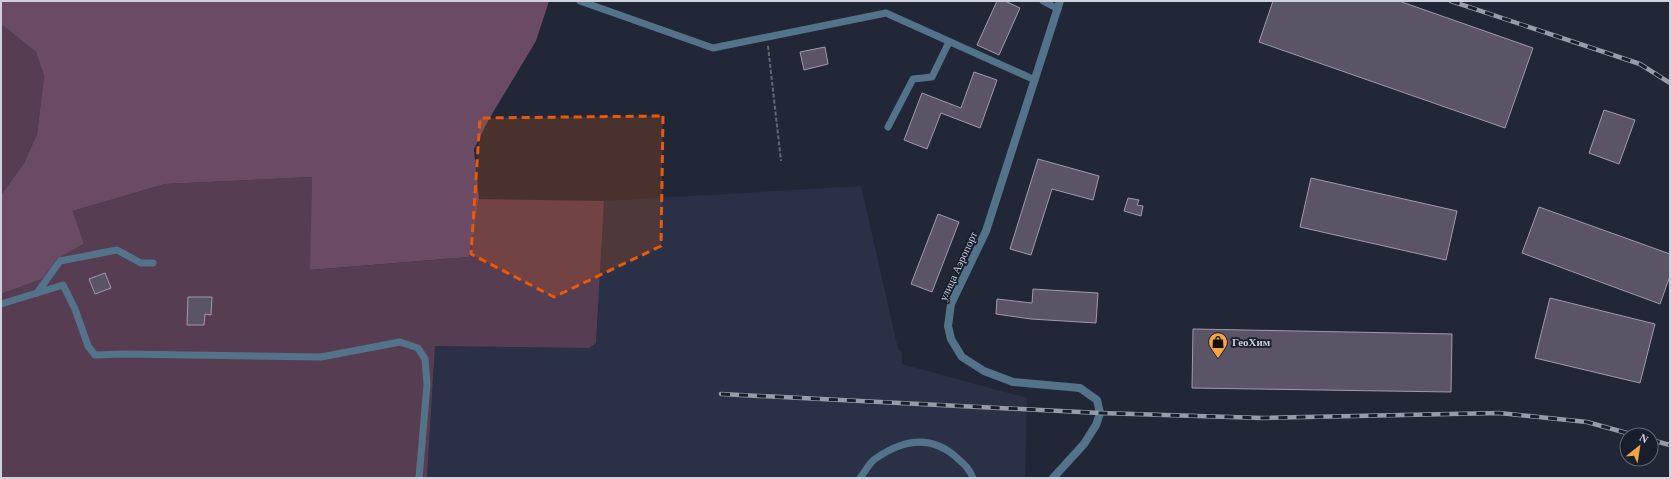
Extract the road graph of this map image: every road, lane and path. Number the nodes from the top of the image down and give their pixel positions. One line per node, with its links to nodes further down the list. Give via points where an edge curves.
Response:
1 (580, 1): 5 (lane, via 713,48)
2 (1043, 1): 4 (lane)
3 (1060, 1): 4 (street, улица Аэропорт)
4 (1058, 9): 7 (street, улица Аэропорт)
5 (767, 37): 6 (lane, via 886,13); 9 (path)
6 (950, 42): 7 (lane); 8 (lane, via 932,77 913,79)
7 (1035, 80): 16 (street, улица Аэропорт, via 986,231 951,304 948,326 951,339 962,357 984,371 1014,382 1080,388 1097,400 1100,413 1096,425 1084,444)
8 (888, 127)
9 (781, 161)
10 (153, 262): 11 (lane, via 141,263 118,250 60,261)
11 (37, 293): 12 (lane); 13 (lane, via 63,285 75,309 88,346 95,355 321,357 400,342 418,348 425,359 427,385)
12 (1, 304)
13 (419, 478)
14 (860, 478): 15 (lane, via 874,459 900,444 922,441 948,450 969,468)
15 (973, 478)
16 (1054, 478)

